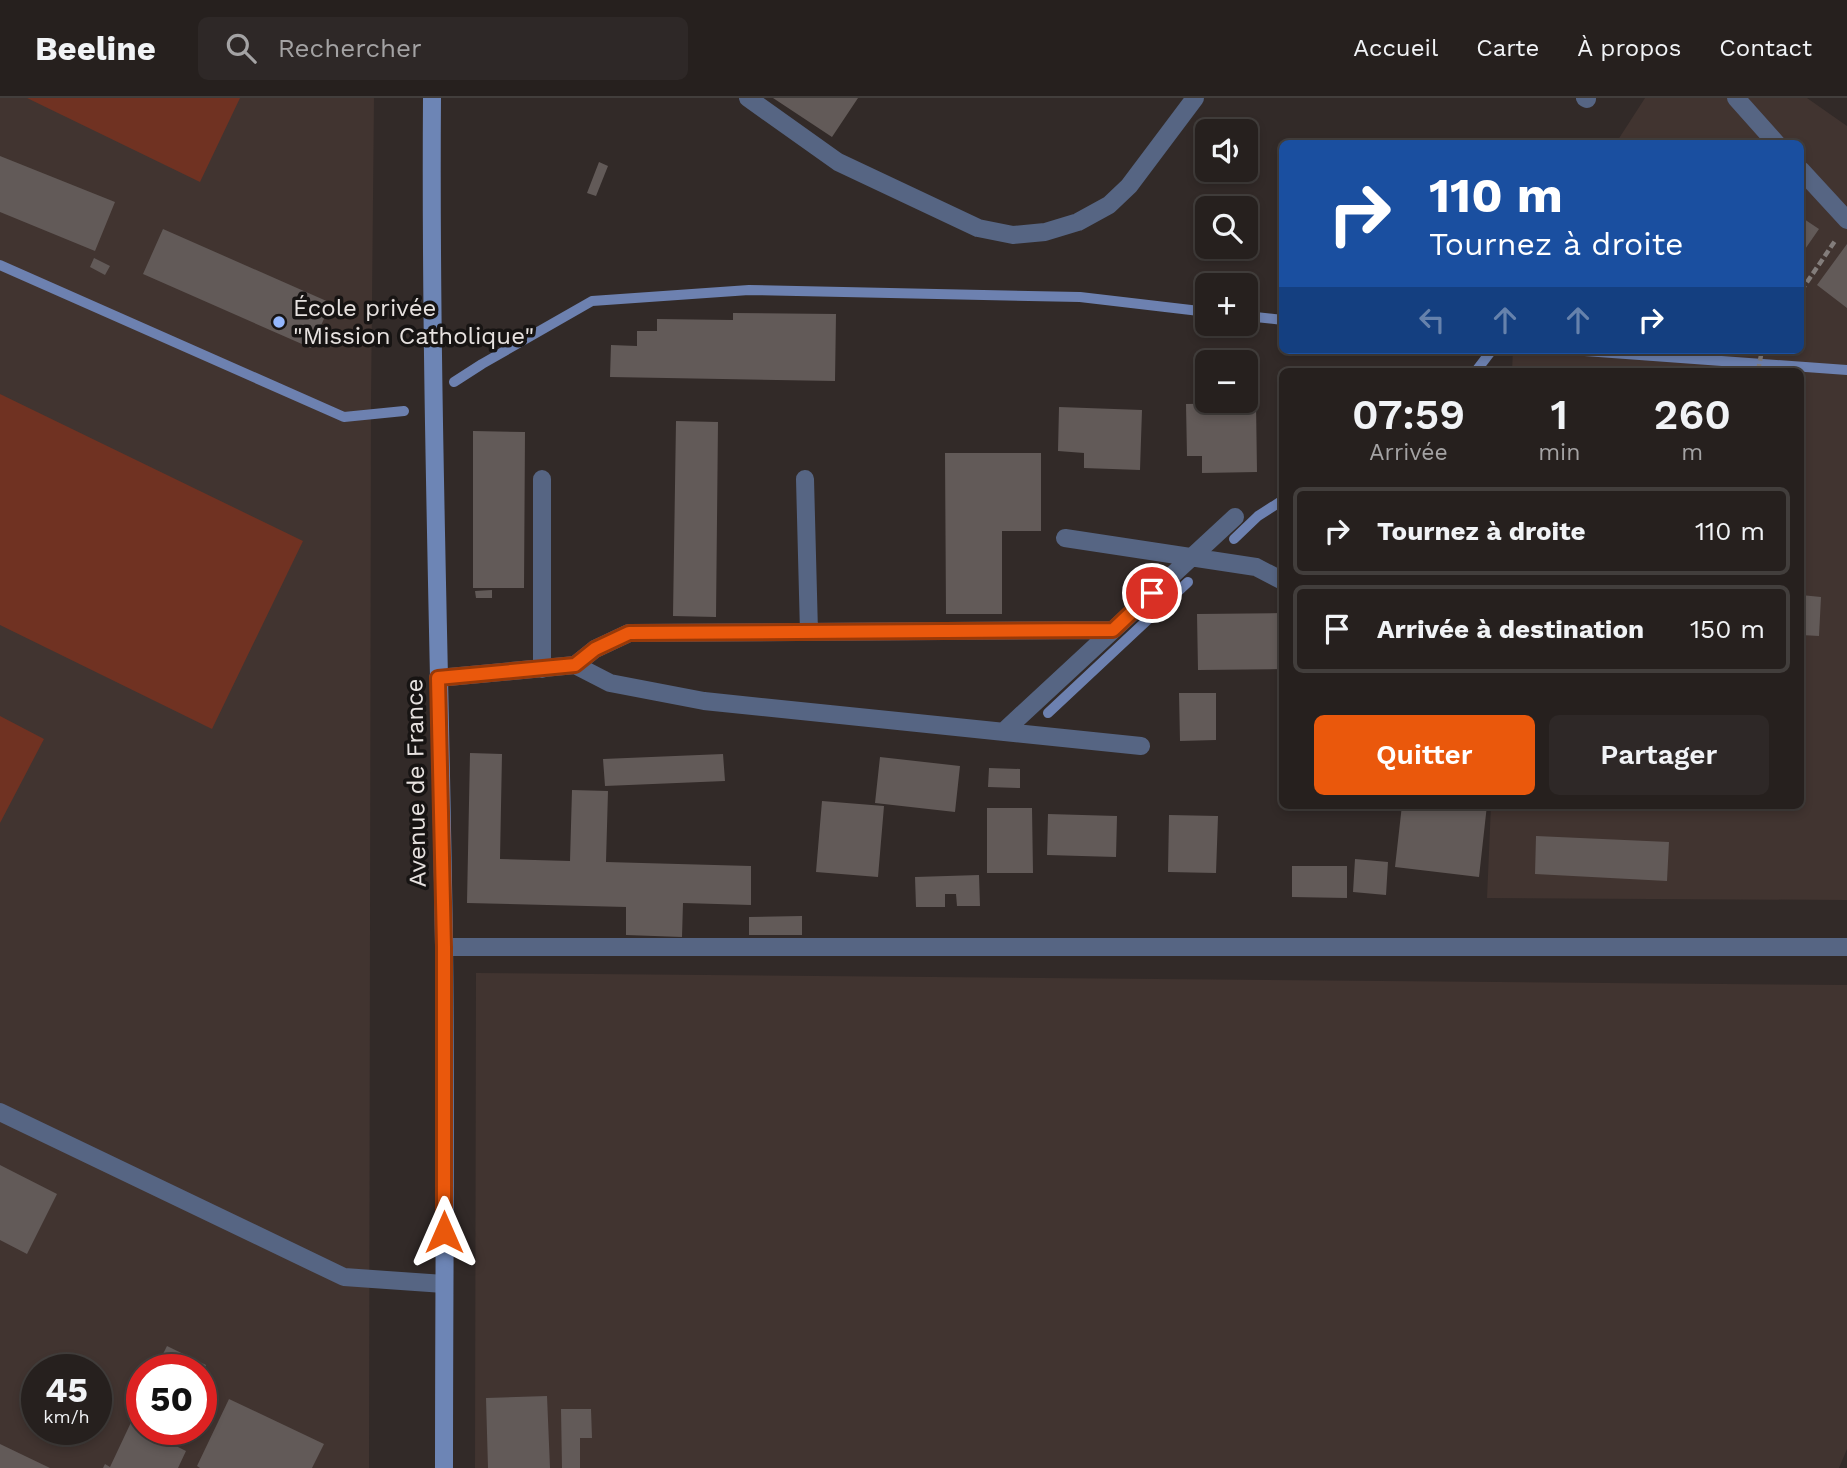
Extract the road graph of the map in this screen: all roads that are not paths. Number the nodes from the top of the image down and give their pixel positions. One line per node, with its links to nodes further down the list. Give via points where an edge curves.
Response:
1 (432, 98): 18 (main road, Avenue de France)
2 (748, 98): 3 (street, via 838,162 978,228 1013,235 1078,222 1110,205)
3 (1195, 98)
4 (1736, 98): 5 (street)
5 (1773, 140)
6 (1804, 174): 7 (street)
7 (1843, 227)
8 (542, 479): 17 (street)
9 (805, 479): 15 (street)
10 (1235, 517): 12 (street)
11 (1065, 538): 12 (street)
12 (1191, 557): 13 (street, via 1256,567); 14 (street)
13 (1279, 579)
14 (1113, 630): 15 (street); 19 (street)
15 (809, 632): 16 (street, via 629,633 595,649)
16 (575, 665): 17 (street); 19 (street, via 610,683 704,701)
17 (542, 668): 18 (street)
18 (438, 678): 21 (main road, Avenue de France)
19 (1003, 732): 20 (street)
20 (1141, 746)
21 (444, 947): 22 (street); 24 (main road, Avenue de France)
22 (1847, 947)
23 (0, 1112): 24 (street, via 344,1277)
24 (444, 1284): 25 (main road, Avenue de France)
25 (444, 1468)

